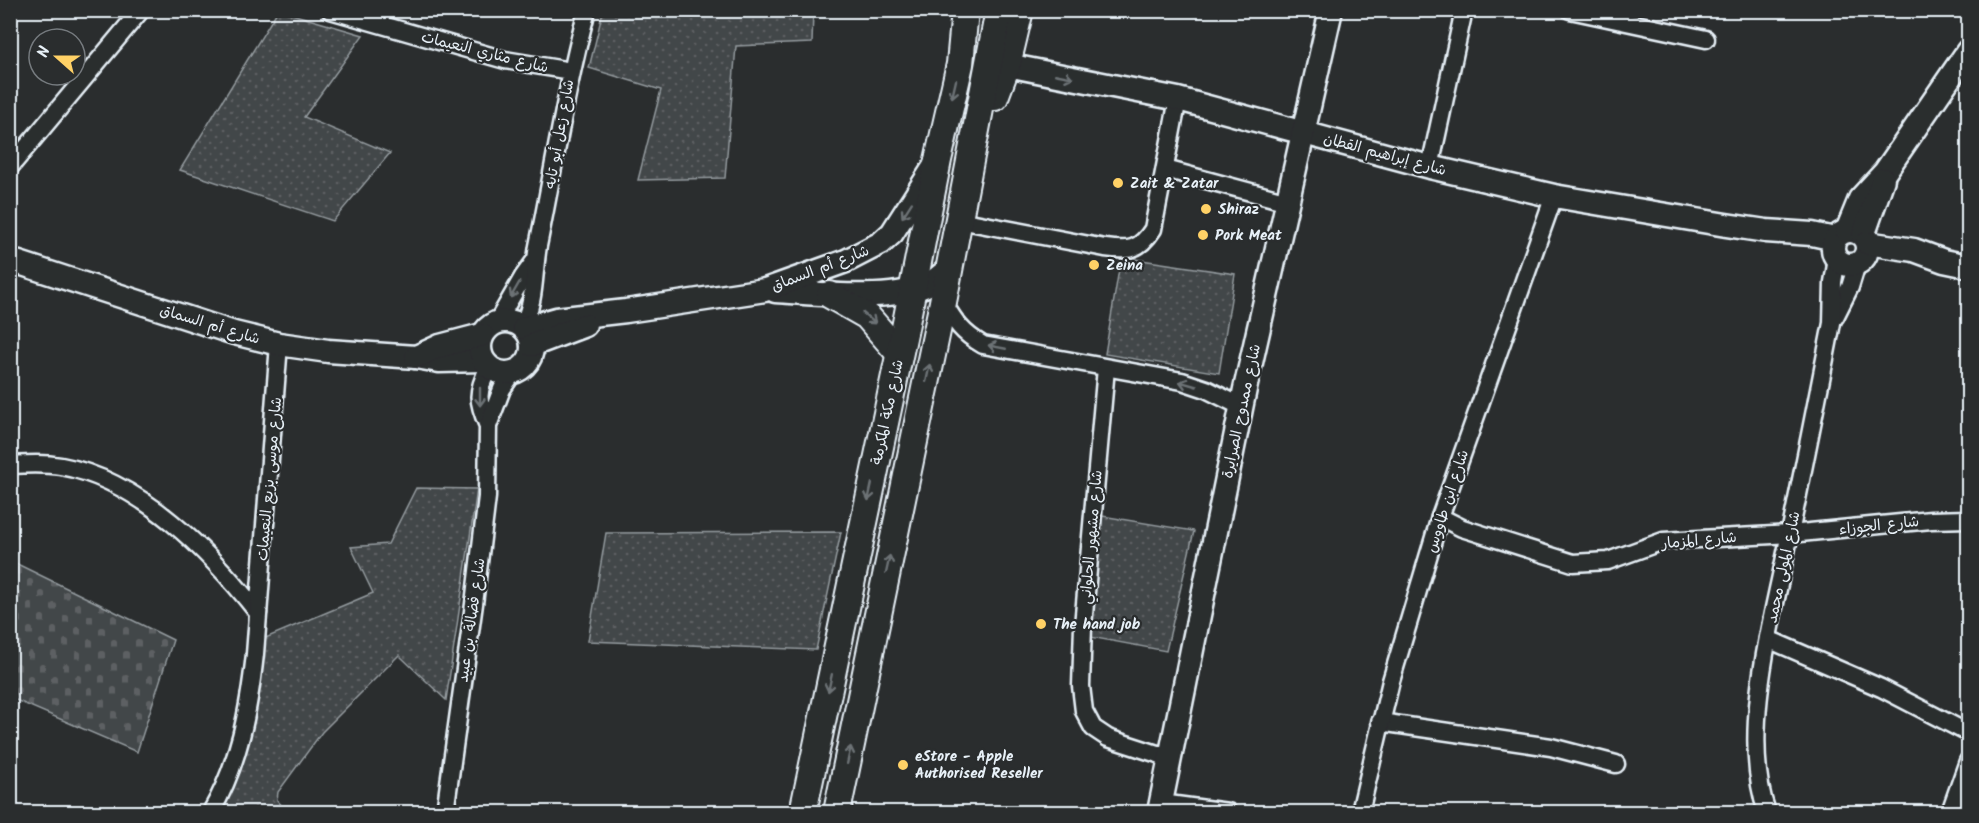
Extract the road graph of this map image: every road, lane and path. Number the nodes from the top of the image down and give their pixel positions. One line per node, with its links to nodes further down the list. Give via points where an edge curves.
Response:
1 (141, 10): 20 (street)
2 (330, 10): 15 (street, شارع مثاري النعيمات, via 494,57)
3 (587, 10): 15 (street, شارع زعل أبو تايه)
4 (965, 10): 13 (main road, شارع مكة المكرمة)
5 (971, 10): 13 (main road)
6 (999, 10): 21 (main road)
7 (1020, 10): 14 (main road)
8 (1331, 10): 17 (street, شارع ممدوح الصرايرة)
9 (1464, 10): 19 (street)
10 (1570, 10): 11 (street)
11 (1706, 39)
12 (1968, 51): 26 (street, via 1885,172)
13 (961, 61): 18 (main road, شارع مكة المكرمة, one-way to 18)
14 (1007, 65): 16 (street, شارع إبراهيم القطان, one-way to 16); 21 (main road)
15 (571, 71): 27 (street, شارع زعل أبو تايه)
16 (1178, 99): 17 (street, شارع إبراهيم القطان); 22 (street)
17 (1303, 132): 19 (street, شارع إبراهيم القطان); 24 (street, شارع ممدوح الصرايرة)
18 (938, 160): 31 (street, شارع أم السماق, one-way to 31, via 892,233 881,243 846,261); 32 (main road, شارع مكة المكرمة)
19 (1430, 167): 23 (street, شارع إبراهيم القطان)
20 (10, 168)
21 (969, 169): 25 (main road)
22 (1165, 169): 24 (street); 25 (street, via 1153,229 1135,248 1105,248)
23 (1554, 196): 26 (street, شارع إبراهيم القطان, via 1766,231 1812,234); 46 (street, شارع ابن طاووس)
24 (1288, 202): 43 (street, شارع ممدوح الصرايرة)
25 (959, 220): 30 (main road)
26 (1850, 248): 29 (street, شارع إبراهيم القطان, via 1909,264 1944,261); 48 (street, شارع المولى محمد, via 1833,282 1832,323)
27 (536, 259): 35 (street, شارع زعل أبو تايه, one-way to 35); 36 (street, شارع زعل أبو تايه)
28 (10, 260): 37 (street, شارع أم السماق)
29 (1968, 266)
30 (950, 267): 32 (street, شارع أم السماق, via 933,282); 34 (main road)
31 (765, 290): 33 (street, شارع أم السماق); 36 (street, شارع أم السماق, via 626,311)
32 (912, 291): 33 (street, شارع أم السماق); 38 (main road, شارع مكة المكرمة)
33 (830, 295): 38 (main road, one-way to 38, via 867,316)
34 (943, 302): 41 (street, one-way to 34, via 983,345 967,336); 60 (main road, one-way to 34)
35 (490, 329): 36 (street, via 514,322); 39 (street, شارع أم السماق); 40 (street, via 480,352)
36 (526, 333): 42 (street, via 531,354)
37 (279, 344): 39 (street, شارع أم السماق); 49 (street, شارع موسى بزيع النعيمات)
38 (899, 353): 59 (main road, شارع مكة المكرمة, one-way to 59)
39 (416, 357): 40 (street, شارع أم السماق)
40 (486, 364): 42 (street, via 499,373); 44 (street, شارع فضالة بن عبيد, one-way to 44, via 479,389 480,408)
41 (1106, 368): 43 (street, one-way to 41, via 1182,381); 53 (street, شارع مشهور الحلواني, via 1083,626 1084,711 1093,728 1108,738)
42 (513, 372): 44 (street, شارع فضالة بن عبيد)
43 (1242, 407): 53 (street, شارع ممدوح الصرايرة)
44 (488, 426): 58 (street, شارع فضالة بن عبيد, via 487,496)
45 (10, 465): 49 (street, via 62,466 115,484 167,520 234,583)
46 (1440, 517): 48 (street, شارع المزمار, via 1462,528 1573,563 1608,561 1663,541); 51 (street, شارع ابن طاووس)
47 (1968, 519): 48 (street, شارع الجوزاء)
48 (1790, 534): 50 (street, شارع المولى محمد)
49 (258, 613): 57 (street, شارع موسى بزيع النعيمات, via 250,698 239,745 222,793)
50 (1768, 639): 52 (street, via 1881,688); 63 (street, شارع المولى محمد, via 1757,761)
51 (1380, 722): 55 (street, via 1551,747); 62 (street, شارع ابن طاووس)
52 (1968, 733)
53 (1170, 758): 56 (street, شارع ممدوح الصرايرة)
54 (1968, 761): 64 (street)
55 (1616, 764)
56 (1160, 808): 61 (street)
57 (210, 813)
58 (445, 813)
59 (803, 813)
60 (837, 813)
61 (1228, 813)
62 (1360, 813)
63 (1767, 813)
64 (1950, 813)

